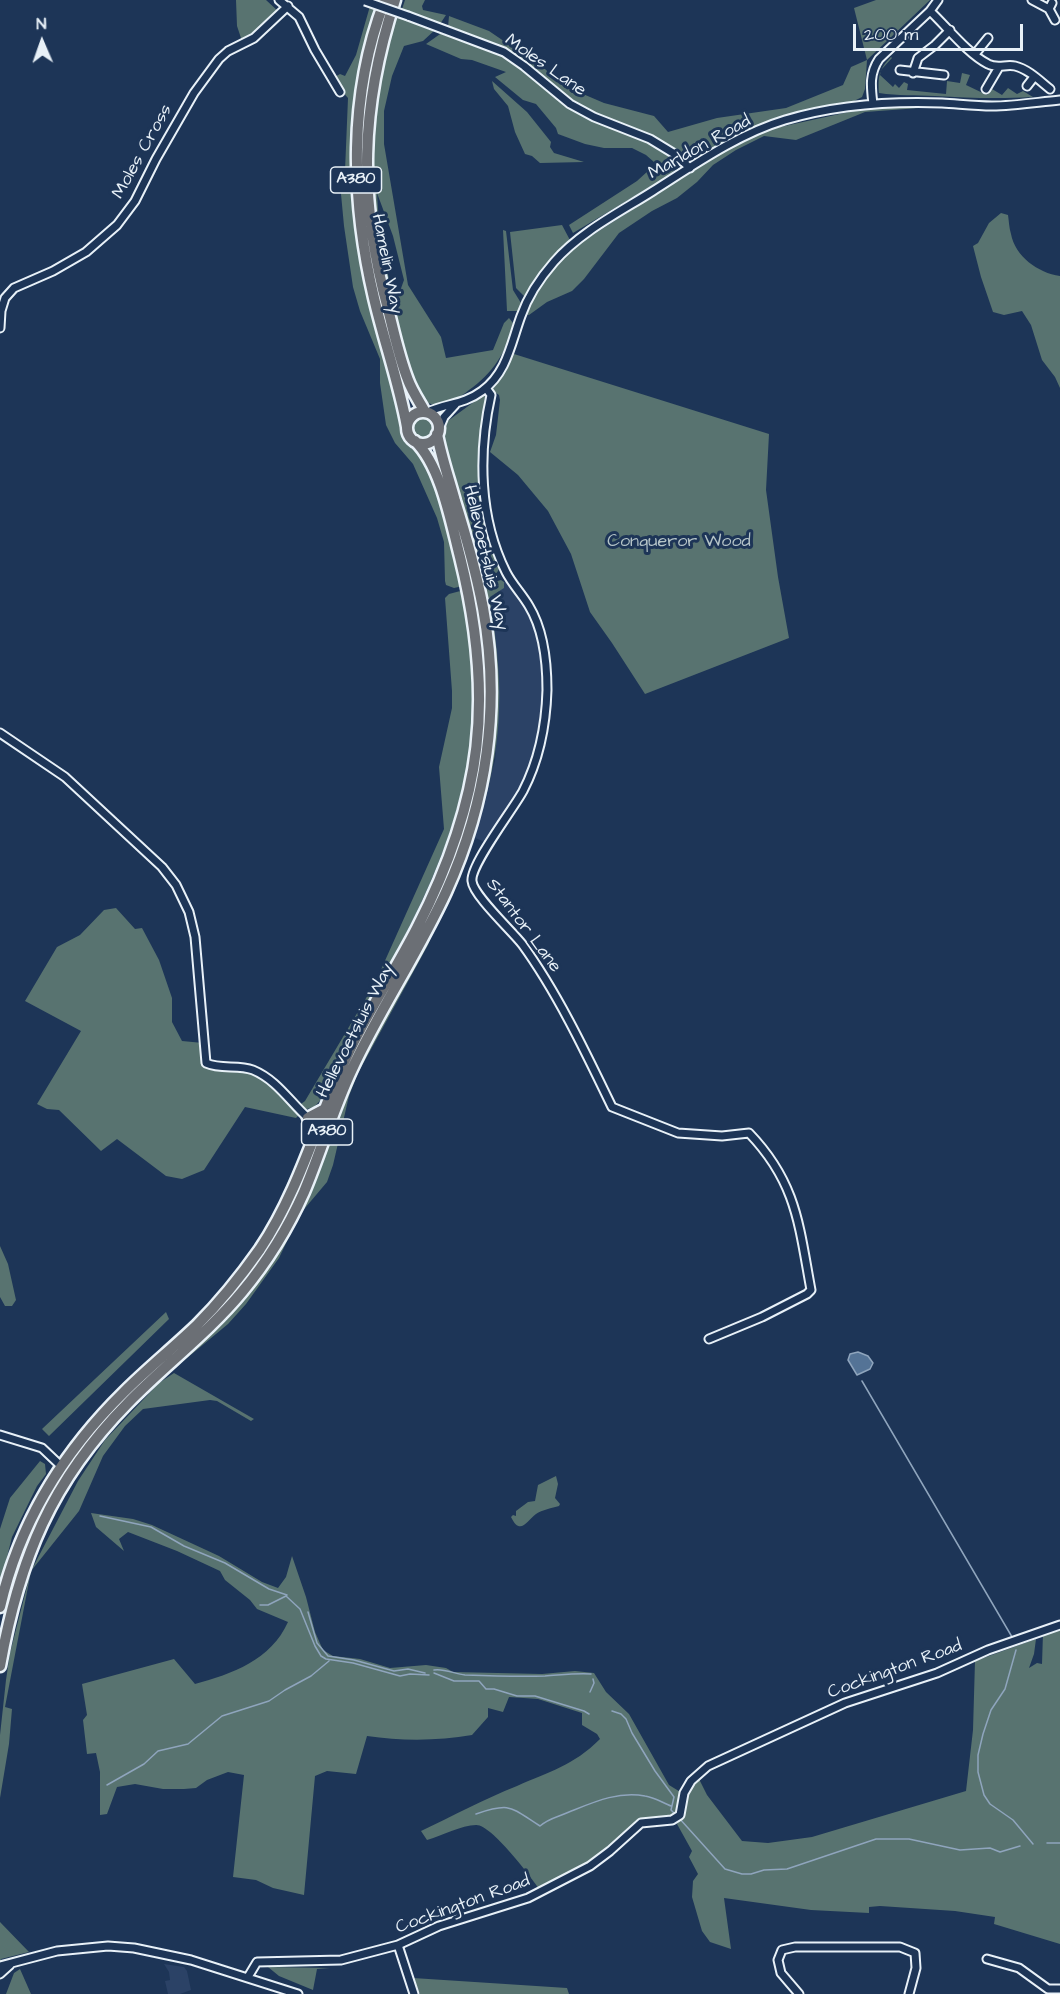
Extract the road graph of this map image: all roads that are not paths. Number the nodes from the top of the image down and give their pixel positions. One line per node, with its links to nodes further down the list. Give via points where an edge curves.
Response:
1 (279, 0): 7 (street)
2 (364, 0): 24 (street, Moles Lane, bridge, via 504,52 570,104 650,139)
3 (385, 0): 29 (highway, Hamelin Way / A380, via 373,34 362,88 357,191 368,269)
4 (395, 0): 28 (highway, Hamelin Way / A380, via 371,94 366,183 373,248 384,297 408,380)
5 (938, 0): 8 (street)
6 (1032, 0): 9 (street, via 1050,6)
7 (288, 6): 21 (street, via 302,22); 25 (street, Moles Cross, via 254,38 219,59 194,93 135,201 117,225 86,252 14,288 5,298)
8 (930, 11): 10 (street); 23 (street, via 874,67)
9 (1055, 20)
10 (950, 30): 12 (street); 16 (street, via 918,58)
11 (988, 38): 12 (street)
12 (975, 54): 13 (street)
13 (999, 67): 17 (street, via 1017,66); 19 (street)
14 (900, 70): 16 (street)
15 (940, 72): 16 (street)
16 (913, 73)
17 (1035, 77): 18 (street); 20 (street)
18 (1028, 86)
19 (986, 88)
20 (1050, 88)
21 (340, 92)
22 (1060, 100): 23 (street, Marldon Road, via 992,106)
23 (873, 104): 24 (street, Marldon Road, via 784,121 746,136)
24 (690, 168): 26 (street, Marldon Road, via 611,217 554,261 527,301 503,367)
25 (0, 328)
26 (486, 388): 27 (street, Marldon Road); 36 (street, Stantor Lane, via 491,395 484,430 486,508 502,564 535,619 547,687 543,731 534,765 471,879 482,900 515,936 545,978 612,1107 678,1132 722,1136 749,1133 785,1182 802,1233 811,1290 762,1317)
27 (455, 405): 28 (street, Marldon Road); 30 (street, Marldon Road)
28 (426, 412): 29 (highway, via 413,415); 30 (highway, via 437,420)
29 (407, 427): 31 (highway)
30 (438, 432): 31 (highway, via 428,442); 41 (highway, Hellevoetsluis Way / A380, via 478,588 489,650 489,742 473,823 446,893 351,1071 287,1226 233,1302 118,1413 70,1472 43,1520 25,1564 13,1600)
31 (415, 441): 33 (highway, Hellevoetsluis Way / A380, via 435,467 471,607 480,677 477,751 465,811 443,873 417,929 353,1044)
32 (0, 733): 34 (street, via 64,777 162,867 176,885 189,912 195,938 206,1063 239,1066 262,1075)
33 (325, 1109): 34 (highway); 35 (highway, Hellevoetsluis Way / A380)
34 (308, 1118): 35 (highway, via 312,1129)
35 (308, 1154): 38 (highway, Hellevoetsluis Way / A380, via 273,1227 221,1300 106,1411)
36 (709, 1339)
37 (0, 1435): 38 (street, via 42,1448)
38 (61, 1466): 39 (highway, Hellevoetsluis Way / A380, via 28,1524)
39 (0, 1607)
40 (1060, 1625): 42 (street, Cockington Road, via 937,1673 844,1703 708,1766 691,1781 676,1819 641,1823 600,1859 540,1893 439,1926)
41 (0, 1666)
42 (398, 1945): 47 (street, Cockington Road, via 341,1960 257,1962); 50 (street)
43 (987, 1959): 48 (street, via 1019,1968 1048,1989)
44 (10, 1965): 45 (street); 46 (street); 47 (street, via 57,1951 125,1947 165,1953)
45 (0, 1966)
46 (0, 1974)
47 (248, 1977): 49 (street)
48 (1060, 1989)
49 (298, 1994)
50 (414, 1994)
51 (799, 1994): 52 (street, via 781,1973 778,1960 782,1950 900,1947 915,1953 916,1968)
52 (909, 1994)

